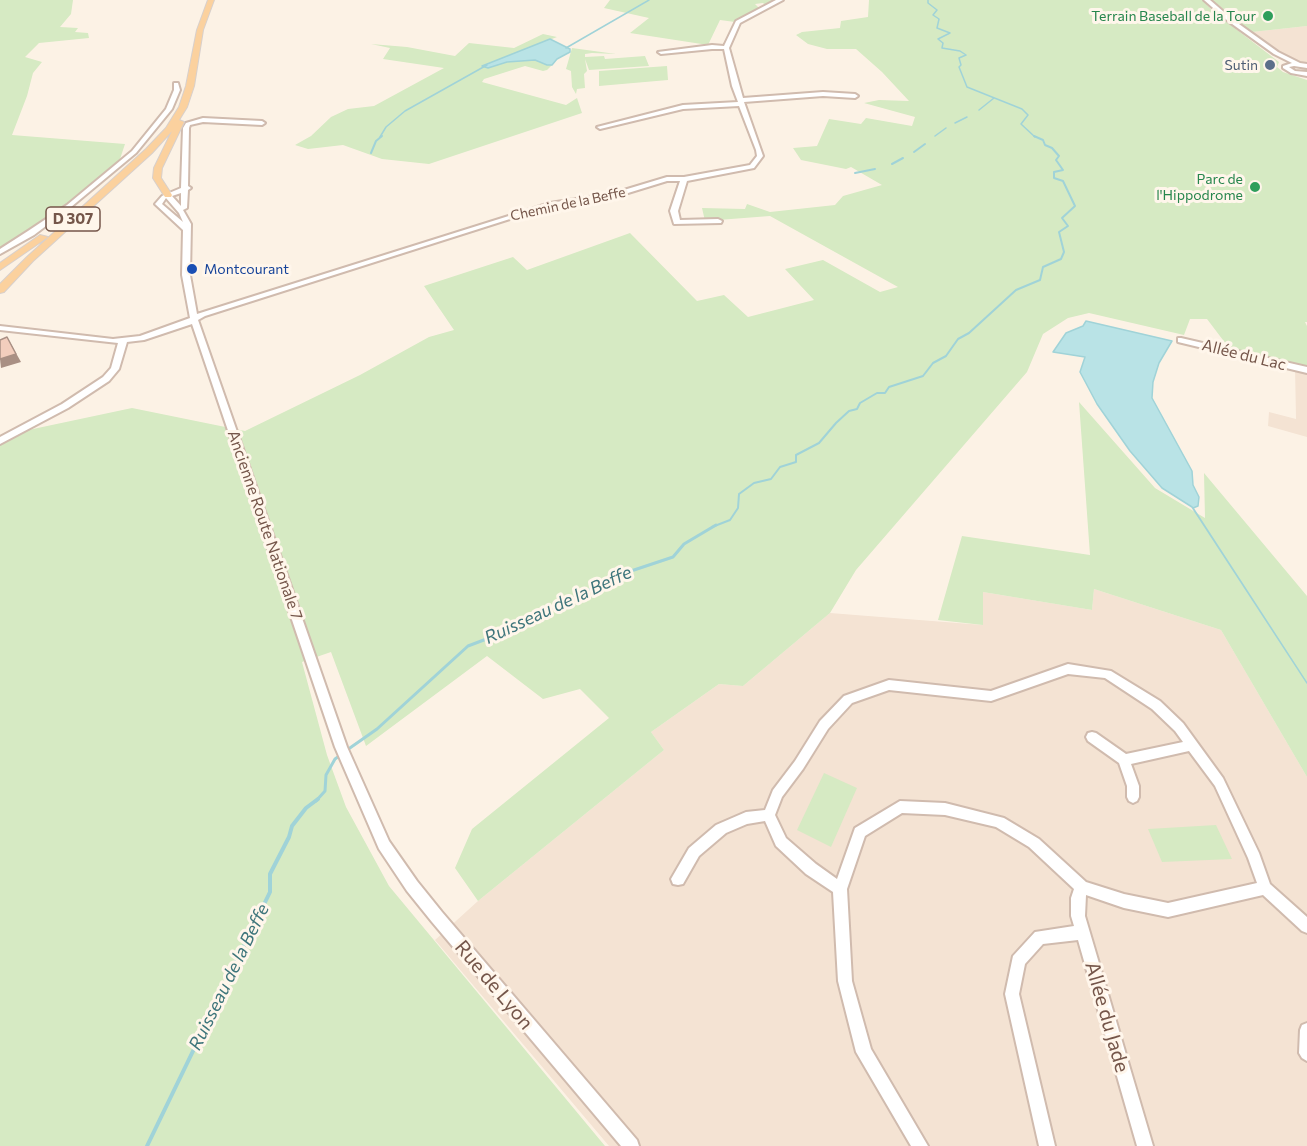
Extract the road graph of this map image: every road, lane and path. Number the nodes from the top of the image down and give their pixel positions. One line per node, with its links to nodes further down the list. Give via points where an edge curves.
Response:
1 (211, 0): 11 (main road, D 307, via 200,30)
2 (780, 0): 4 (street, via 738,22)
3 (1207, 0): 6 (street)
4 (726, 48): 5 (street); 13 (street, Chemin de la Beffe)
5 (661, 52)
6 (1276, 53): 7 (street); 8 (street)
7 (1287, 64): 8 (street); 9 (street, via 1287,70)
8 (1304, 65)
9 (1305, 75)
10 (176, 84): 23 (street, via 169,109 134,152 69,206)
11 (190, 86): 16 (main road, D 307, via 176,119); 19 (main road, via 187,105 158,168 158,178)
12 (855, 96): 13 (street, via 823,94)
13 (742, 102): 15 (street, via 674,109); 17 (street, Chemin de la Beffe, via 759,150 756,164)
14 (262, 123): 18 (street, via 191,122 186,128)
15 (600, 127)
16 (149, 151): 24 (main road); 25 (main road, D 307)
17 (684, 179): 21 (street, via 675,211 677,222); 26 (street, Chemin de la Beffe, via 552,204 510,216 202,314)
18 (186, 188): 19 (street); 20 (street)
19 (168, 195): 22 (street, Ancienne Route Nationale 7, via 186,219); 22 (street, via 159,204)
20 (184, 208)
21 (718, 221)
22 (186, 230): 26 (street, Ancienne Route Nationale 7, via 186,275)
23 (0, 252)
24 (0, 267)
25 (0, 290)
26 (194, 320): 29 (street, Chemin de la Beffe); 36 (street, Ancienne Route Nationale 7, via 344,753)
27 (1, 328): 29 (street, Chemin de la Beffe)
28 (1181, 340): 30 (street, Allée du Lac)
29 (123, 341): 31 (street, via 115,369 106,379)
30 (1307, 370)
31 (0, 441)
32 (1092, 737): 34 (street)
33 (1192, 745): 34 (street); 37 (street, via 1156,705 1107,674 1068,669 991,696 888,685 849,699 824,725 777,794); 40 (street, via 1219,782)
34 (1124, 760): 35 (street)
35 (1133, 797)
36 (370, 815): 46 (street, Rue de Lyon, via 384,845 412,886)
37 (768, 815): 38 (street, via 746,818 721,829 694,852); 41 (street, via 781,842)
38 (678, 879)
39 (1082, 887): 40 (street, via 1168,910); 41 (street, via 1034,843 999,822 945,809 900,807 860,832); 43 (street, Allée du Jade, via 1078,916)
40 (1265, 888): 42 (street)
41 (840, 889): 47 (street, via 845,981 864,1052)
42 (1307, 926)
43 (1083, 932): 48 (street, via 1040,937 1018,961 1012,994); 49 (street, Allée du Jade)
44 (1307, 1030): 45 (street)
45 (1307, 1053)
46 (631, 1146)
47 (920, 1146)
48 (1047, 1146)
49 (1145, 1146)

